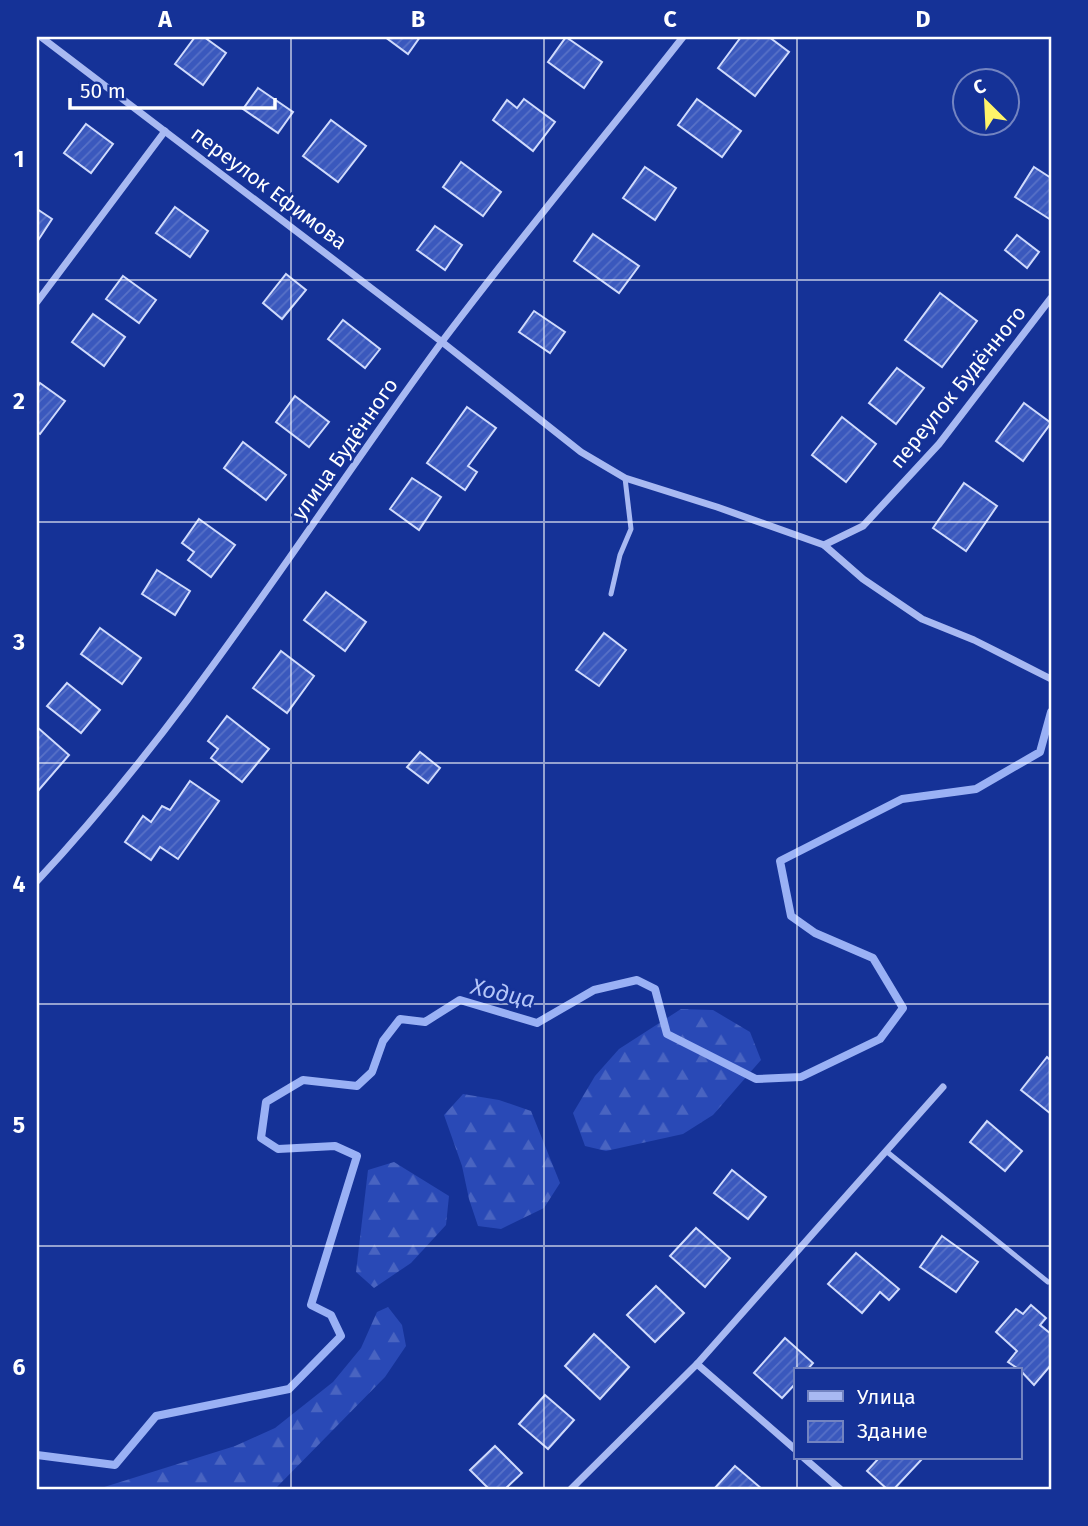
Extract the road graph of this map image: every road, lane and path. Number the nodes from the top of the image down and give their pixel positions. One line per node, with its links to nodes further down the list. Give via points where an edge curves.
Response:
1 (41, 37): 3 (street, переулок Ефимова)
2 (683, 37): 6 (street, улица Будённого)
3 (165, 131): 5 (street); 6 (street, переулок Ефимова)
4 (1051, 298): 8 (street, переулок Будённого, via 939,444 863,526)
5 (37, 302)
6 (442, 342): 7 (street, переулок Ефимова, via 581,452); 11 (street, улица Будённого, via 181,710)
7 (625, 478): 8 (street, переулок Ефимова); 9 (lane, via 631,529)
8 (824, 545): 10 (street, via 863,579 922,619)
9 (611, 594)
10 (1051, 680)
11 (37, 881)
12 (943, 1087): 13 (street)
13 (886, 1151): 14 (lane); 15 (street)
14 (1048, 1282)
15 (697, 1364): 16 (street); 18 (street)
16 (794, 1449)
17 (806, 1460): 19 (street)
18 (571, 1489)
19 (840, 1489)

